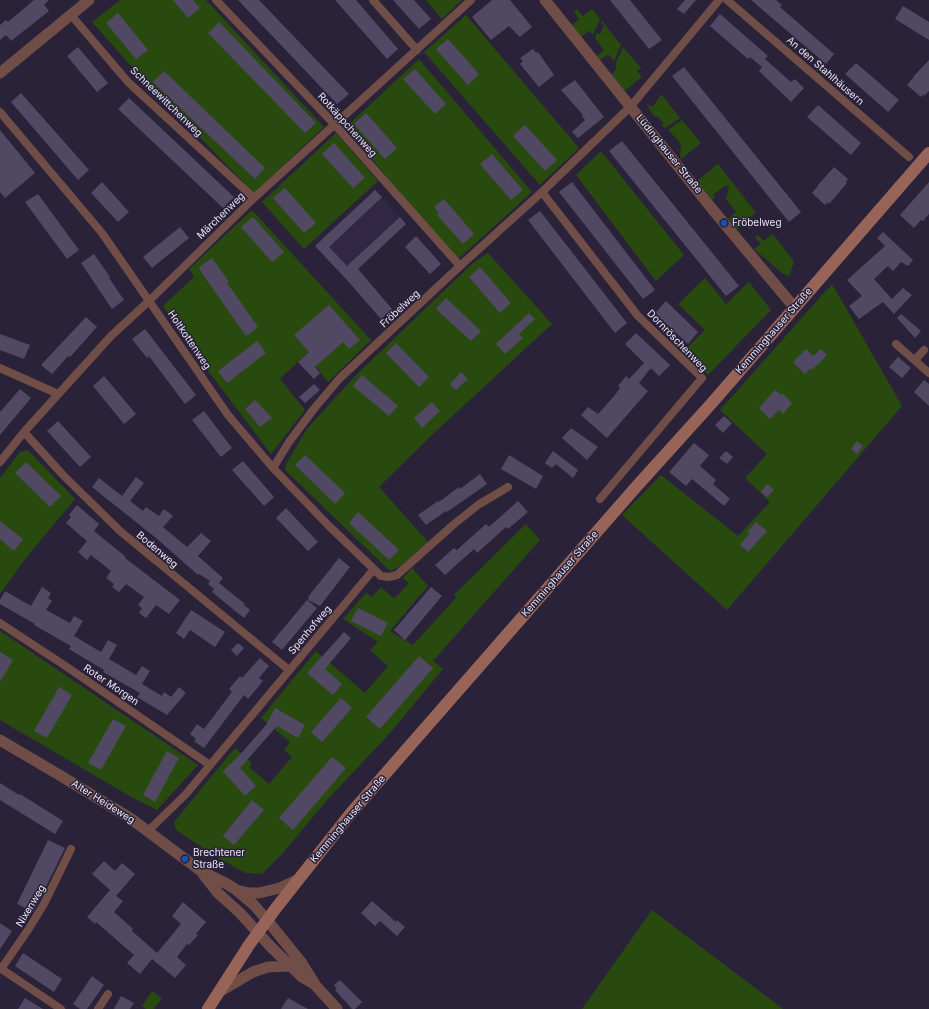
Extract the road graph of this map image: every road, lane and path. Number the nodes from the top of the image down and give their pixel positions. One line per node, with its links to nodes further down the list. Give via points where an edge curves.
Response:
1 (89, 0): 8 (street)
2 (216, 0): 13 (street, Rotkäppchenweg)
3 (373, 0): 9 (street)
4 (471, 0): 9 (street, Märchenweg)
5 (545, 0): 11 (street, Lüdinghauser Straße)
6 (719, 0): 11 (street, Fröbelweg)
7 (727, 0): 15 (street, An den Stahlhäusern)
8 (71, 15): 10 (street); 17 (street, Schneewittchenweg, via 128,82)
9 (416, 50): 13 (street, Märchenweg)
10 (0, 73)
11 (631, 106): 16 (street, Fröbelweg); 20 (street, Lüdinghauser Straße)
12 (0, 112): 19 (street, Holtkottenweg, via 102,233)
13 (335, 125): 17 (street, Märchenweg); 18 (street, Rotkäppchenweg)
14 (929, 152): 20 (main road, Kemminghauser Straße)
15 (909, 157)
16 (542, 192): 18 (street, Fröbelweg); 31 (street, Dornröschenweg, via 638,316 702,378)
17 (254, 198): 19 (street, Märchenweg)
18 (460, 266): 29 (street, Fröbelweg, via 339,379 289,442)
19 (150, 300): 26 (street, Märchenweg, via 111,336); 29 (street, Holtkottenweg, via 228,415)
20 (794, 307): 40 (main road, Kemminghauser Straße, via 351,813)
21 (896, 344): 23 (street)
22 (924, 350): 23 (street)
23 (914, 360): 25 (street)
24 (0, 368): 26 (street)
25 (929, 373)
26 (58, 394): 27 (street, Märchenweg)
27 (24, 432): 28 (street, Märchenweg); 34 (street, Bodenweg, via 120,531)
28 (0, 462)
29 (273, 468): 32 (street, Holtkottenweg)
30 (508, 487): 32 (street, via 452,525 397,575 382,576)
31 (600, 499)
32 (374, 569): 34 (street, Spenhofweg)
33 (0, 624): 36 (street, Roter Morgen)
34 (289, 670): 36 (street, Spenhofweg)
35 (0, 740): 37 (street, Alter Heideweg)
36 (210, 765): 37 (street, Spenhofweg, via 186,794)
37 (148, 831): 39 (street, Alter Heideweg)
38 (71, 849): 45 (street, Nixenweg, via 44,904)
39 (200, 871): 41 (street, Alter Heideweg); 43 (street, Alter Heideweg)
40 (297, 880): 41 (street, via 280,888 259,893); 42 (main road, Kemminghauser Straße)
41 (235, 889): 42 (street, Alter Heideweg)
42 (267, 920): 43 (main road, Kemminghauser Straße); 46 (street, via 301,962)
43 (257, 933): 44 (street); 47 (main road, Kemminghauser Straße)
44 (290, 966): 46 (street); 47 (street, via 268,967 253,972)
45 (1, 969): 49 (street)
46 (316, 986): 52 (street)
47 (219, 992): 51 (main road, Kemminghauser Straße)
48 (108, 994): 50 (street)
49 (61, 1009)
50 (98, 1009)
51 (208, 1009)
52 (337, 1009)

